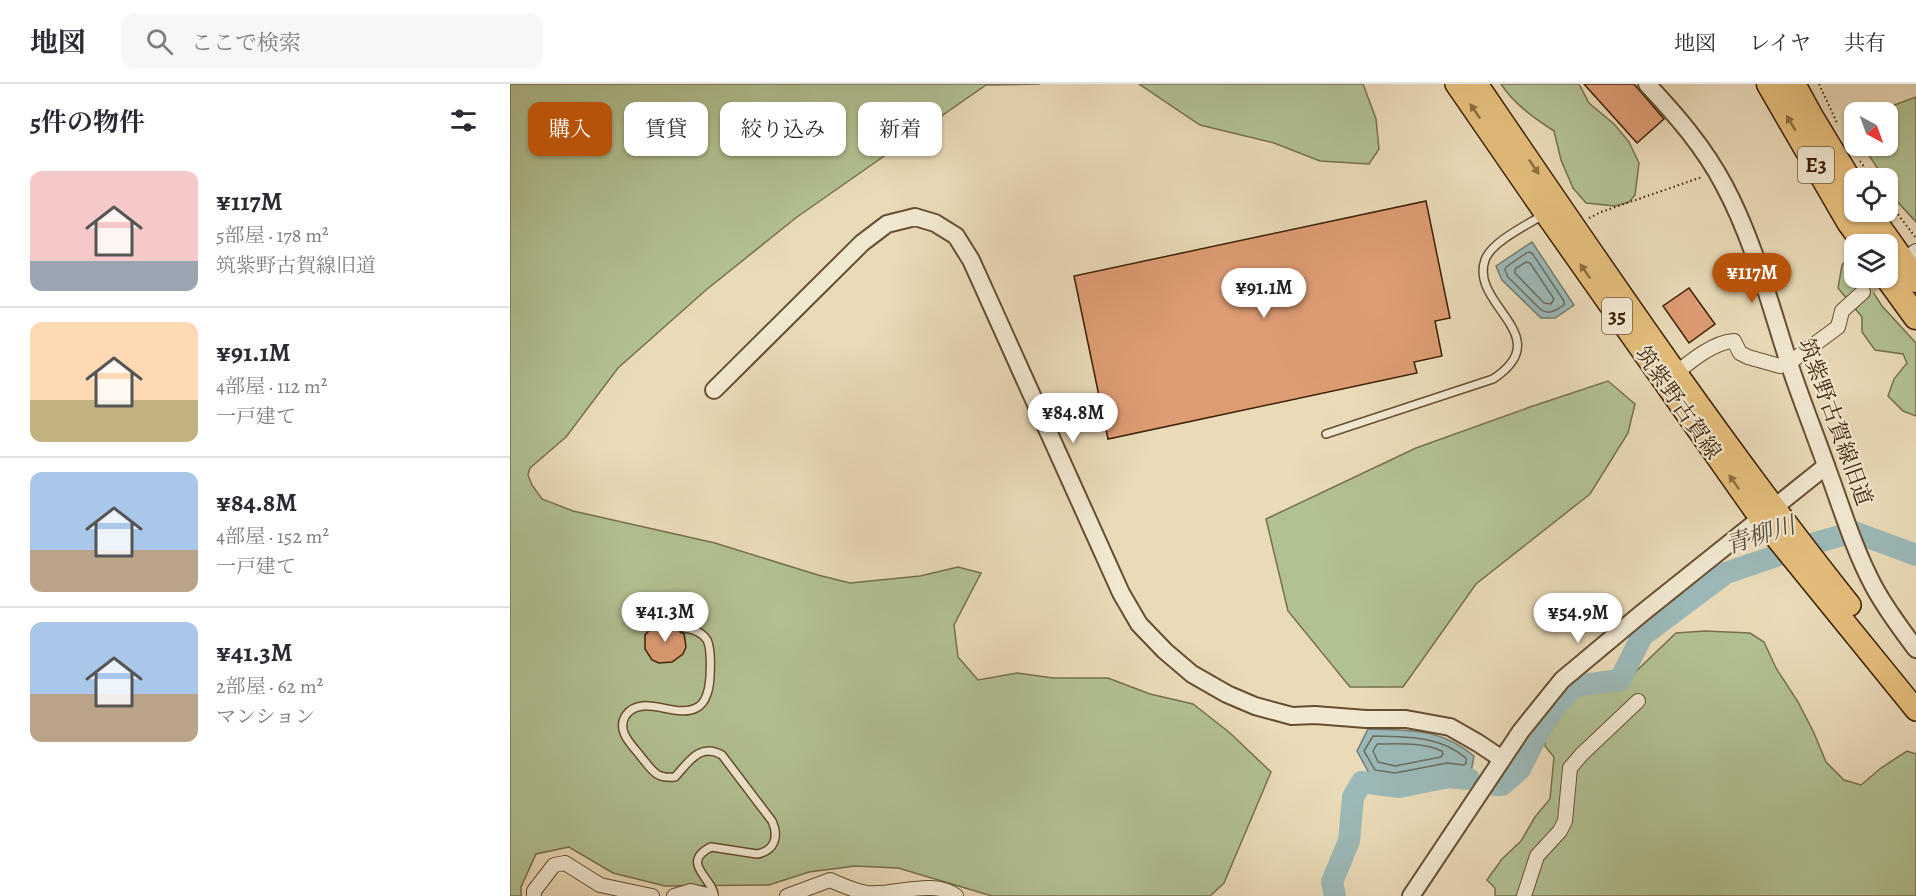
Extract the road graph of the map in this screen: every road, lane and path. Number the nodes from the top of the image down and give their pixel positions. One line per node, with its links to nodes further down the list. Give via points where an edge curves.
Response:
1 (1456, 84): 10 (main road, 筑紫野古賀線 / 35, one-way to 1)
2 (1477, 84): 13 (main road, 筑紫野古賀線 / 35, one-way to 13)
3 (1647, 84): 9 (street, 筑紫野古賀線旧道, via 1675,114)
4 (1769, 84): 14 (highway, E3, one-way to 4)
5 (1793, 84): 8 (highway, E3)
6 (1819, 84): 7 (path)
7 (1838, 125)
8 (1844, 171)
9 (1716, 172): 13 (path, via 1600,212); 20 (street, 筑紫野古賀線旧道, via 1743,226)
10 (1545, 213): 23 (lane, via 1503,240 1485,259 1488,291 1514,327 1518,342 1515,359 1506,371 1493,379); 25 (main road, 筑紫野古賀線 / 35, one-way to 10)
11 (1898, 214): 15 (path)
12 (1876, 222): 16 (highway)
13 (1575, 227): 21 (main road, 筑紫野古賀線 / 35)
14 (1858, 234)
15 (1916, 238)
16 (1916, 280)
17 (1895, 288): 19 (highway)
18 (1863, 292): 20 (street, via 1842,311 1838,327)
19 (1916, 317)
20 (1789, 363): 21 (street, via 1780,366 1748,357 1740,353 1734,341 1725,342); 24 (street, 筑紫野古賀線旧道)
21 (1676, 373): 25 (main road, 筑紫野古賀線 / 35)
22 (714, 390): 32 (street, via 862,243 887,224 915,217 934,223 956,236 971,260 1120,593 1139,624 1165,651 1192,674 1255,706 1292,716 1406,719 1450,727)
23 (1326, 434)
24 (1826, 466): 25 (street); 28 (street, 筑紫野古賀線旧道, via 1872,585)
25 (1767, 513): 26 (main road, 筑紫野古賀線 / 35); 32 (street, via 1562,680)
26 (1796, 550): 29 (main road, 筑紫野古賀線 / 35); 31 (main road, 筑紫野古賀線 / 35)
27 (684, 628): 36 (lane, via 700,633 710,649 708,693 702,703 686,711 643,706 633,709 622,728 656,775 665,778 675,777 702,751 722,755 772,821 775,842 763,853 711,847 701,855 699,868 714,891)
28 (1916, 650)
29 (1916, 689)
30 (1638, 701): 40 (street, via 1570,768 1565,821 1537,856)
31 (1916, 710)
32 (1502, 759): 39 (street)
33 (534, 896): 34 (street, via 554,865 565,863 600,885)
34 (652, 896)
35 (674, 896): 36 (street, via 691,891)
36 (712, 896)
37 (787, 896): 38 (street, via 830,880 867,893 938,887)
38 (956, 896)
39 (1411, 896)
40 (1524, 896)

